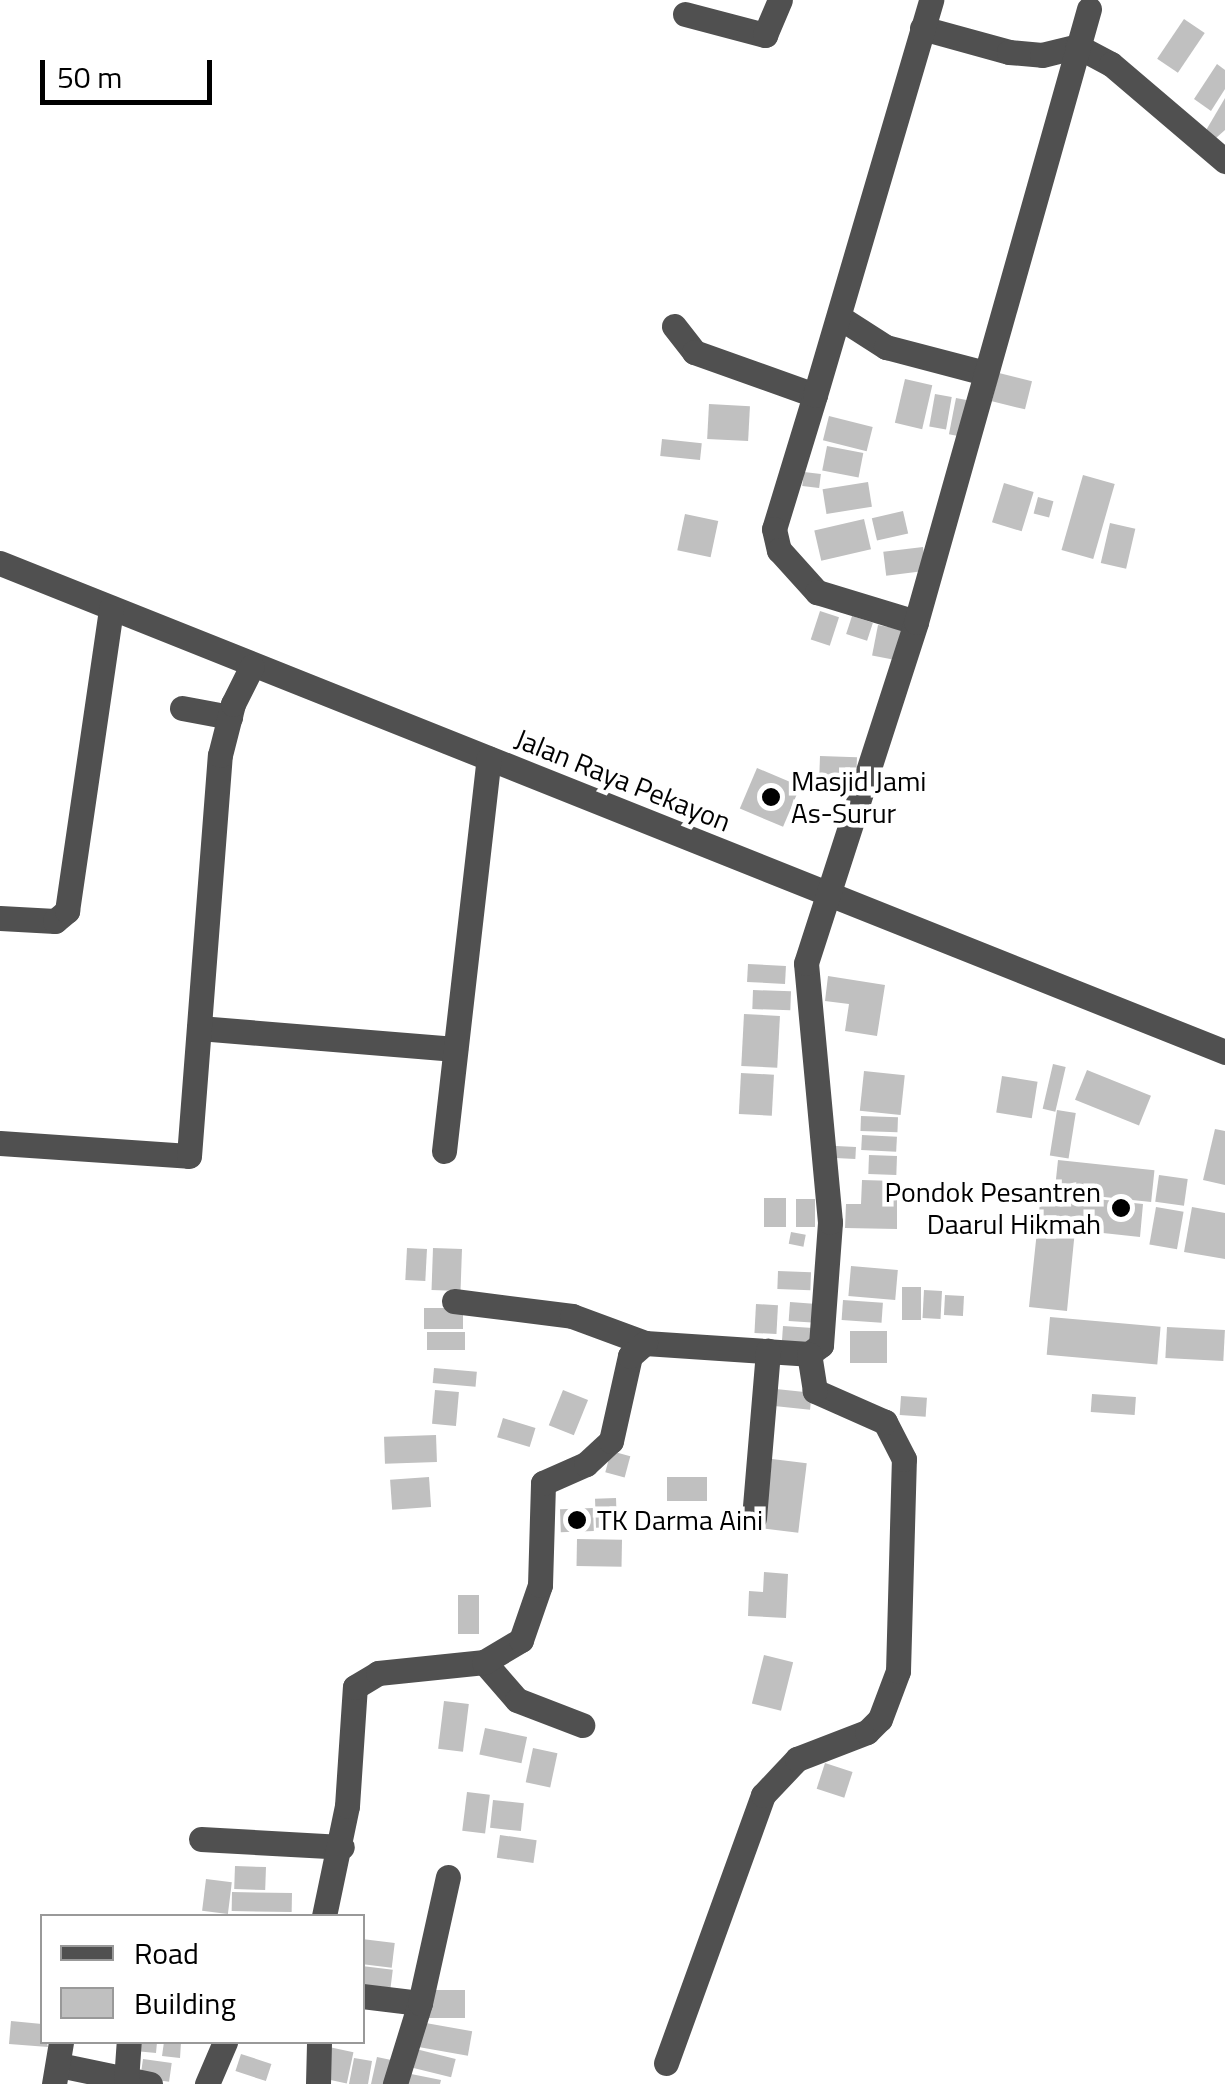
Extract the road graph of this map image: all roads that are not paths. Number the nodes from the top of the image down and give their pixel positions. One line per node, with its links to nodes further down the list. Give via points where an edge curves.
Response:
1 (780, 0): 4 (street, via 765,35)
2 (931, 0): 5 (street)
3 (1089, 8): 6 (street)
4 (685, 14)
5 (922, 28): 6 (street, via 1009,52 1042,55); 8 (street)
6 (1077, 46): 7 (street, via 1111,64); 10 (street)
7 (1225, 161)
8 (839, 317): 10 (street, via 886,347); 11 (street)
9 (674, 326): 11 (street, via 694,352)
10 (986, 373): 14 (street)
11 (815, 395): 14 (street, via 774,529 779,550 817,592)
12 (0, 563): 13 (street, Jalan Raya Pekayon)
13 (111, 608): 15 (street, Jalan Raya Pekayon); 20 (street, via 68,911 55,921)
14 (916, 622): 19 (street)
15 (252, 666): 17 (street); 18 (street, Jalan Raya Pekayon)
16 (182, 708): 17 (street)
17 (230, 717): 21 (street, via 220,755)
18 (490, 759): 19 (street, Jalan Raya Pekayon); 22 (street)
19 (827, 899): 23 (street, Jalan Raya Pekayon); 29 (street, via 806,962 830,1222 825,1336)
20 (0, 918)
21 (199, 1028): 22 (street); 24 (street, via 190,1156)
22 (455, 1050): 25 (street)
23 (1225, 1052)
24 (0, 1143)
25 (444, 1151)
26 (454, 1301): 27 (street, via 572,1316)
27 (645, 1342): 28 (street); 31 (street, via 630,1356 611,1441 586,1464 543,1483 535,1611 522,1640)
28 (768, 1351): 29 (street); 30 (street)
29 (809, 1354): 43 (street, via 816,1391 885,1422 904,1459 898,1671 885,1708 866,1732 797,1759 763,1794)
30 (754, 1518)
31 (484, 1662): 32 (street, via 518,1700); 34 (street, via 378,1673 355,1687)
32 (582, 1724)
33 (201, 1838): 34 (street)
34 (342, 1846): 36 (street)
35 (448, 1877): 38 (street)
36 (325, 1914)
37 (365, 1996): 38 (street)
38 (420, 2003): 47 (street)
39 (129, 2044): 44 (street)
40 (224, 2044): 45 (street)
41 (319, 2044): 46 (street)
42 (58, 2064): 44 (street)
43 (666, 2064)
44 (138, 2082)
45 (207, 2084)
46 (318, 2084)
47 (396, 2084)

